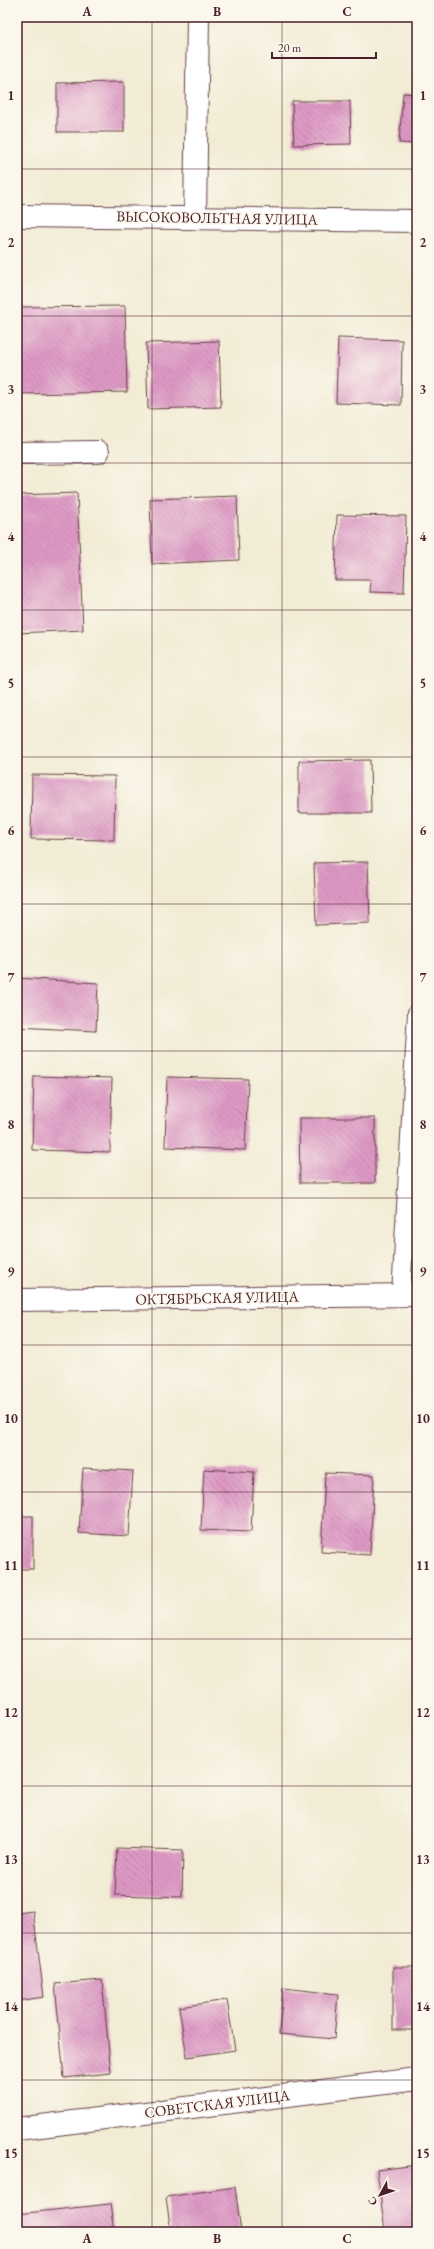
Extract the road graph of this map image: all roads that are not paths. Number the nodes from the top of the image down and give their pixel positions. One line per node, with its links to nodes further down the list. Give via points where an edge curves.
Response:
1 (198, 17): 3 (street)
2 (17, 216): 3 (street, ВЫСОКОВОЛЬТНАЯ УЛИЦА)
3 (195, 218): 4 (street, ВЫСОКОВОЛЬТНАЯ УЛИЦА)
4 (417, 221)
5 (98, 452): 6 (street)
6 (17, 453)
7 (417, 1013): 8 (lane)
8 (409, 1295): 9 (street, ОКТЯБРЬСКАЯ УЛИЦА)
9 (17, 1300)
10 (417, 2079): 11 (street, СОВЕТСКАЯ УЛИЦА)
11 (17, 2129)

